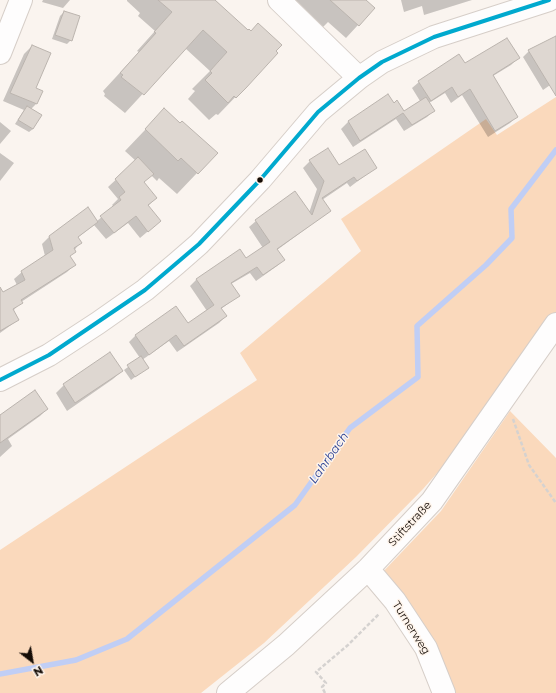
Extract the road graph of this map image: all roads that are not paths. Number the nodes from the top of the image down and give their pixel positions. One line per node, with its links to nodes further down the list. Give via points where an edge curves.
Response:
1 (20, 0): 4 (street)
2 (279, 0): 5 (street)
3 (549, 0): 5 (street, via 434,37 382,62)
4 (0, 53)
5 (359, 78): 7 (street, via 318,112 260,180 199,244 176,264 145,290 49,356)
6 (556, 324): 8 (street, Stiftstraße, via 432,501)
7 (0, 380)
8 (368, 569): 9 (street, Stiftstraße, via 286,645); 10 (street, Turnerweg, via 395,601 426,648)
9 (228, 693)
10 (444, 693)

